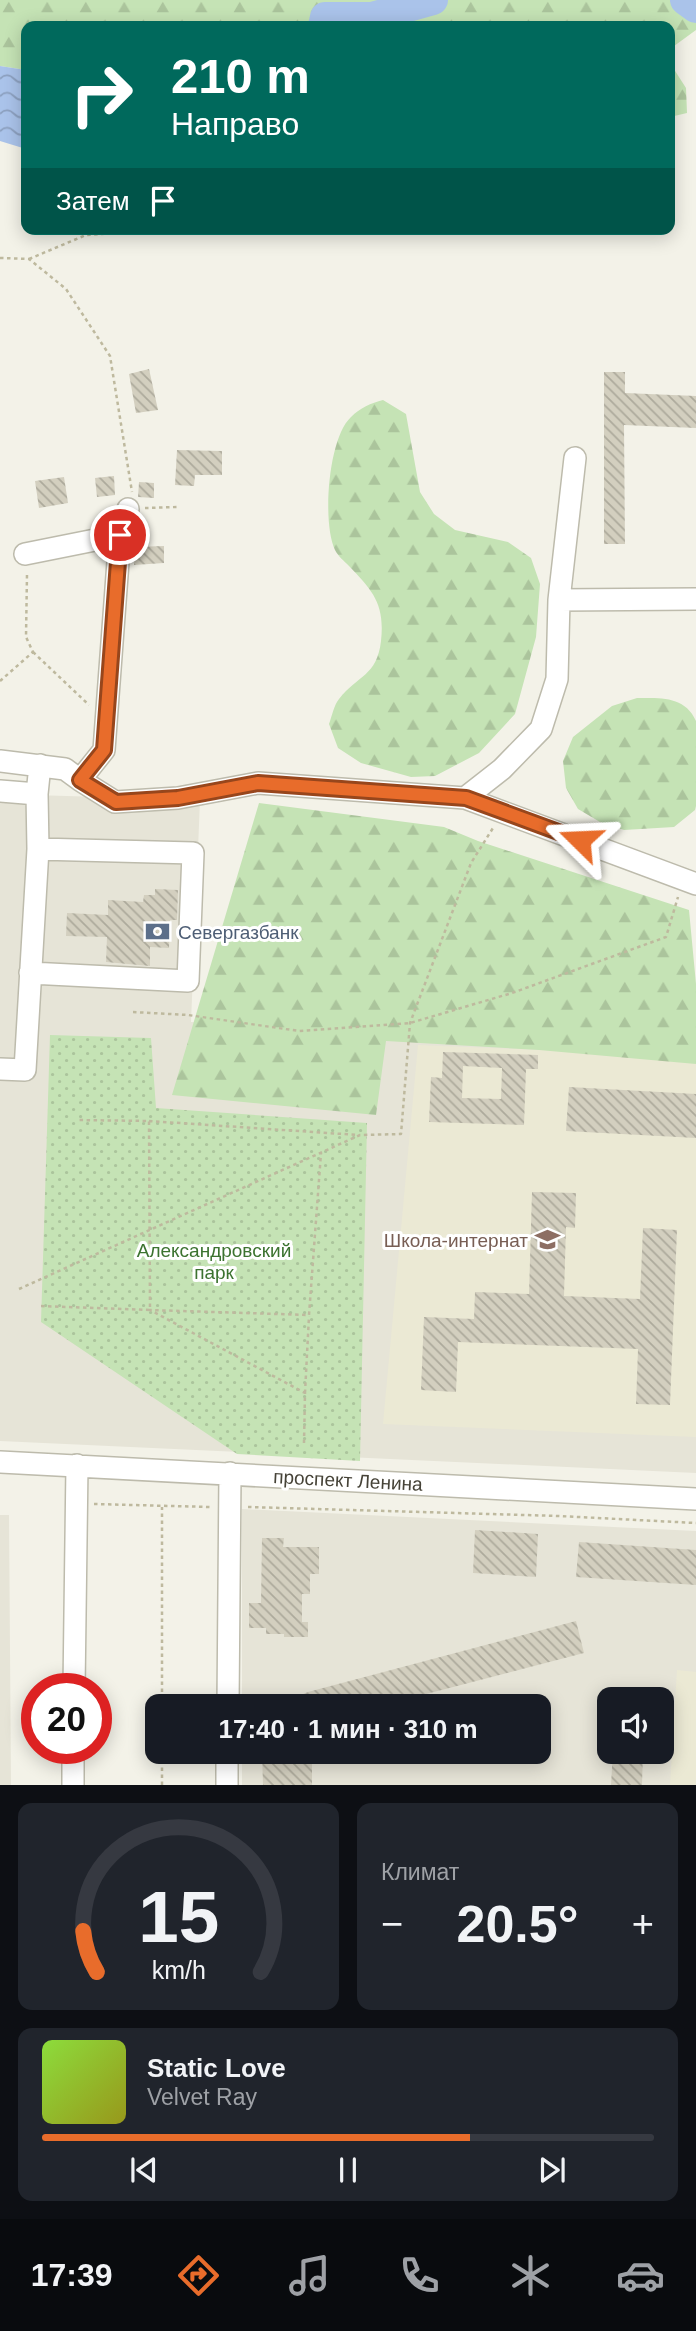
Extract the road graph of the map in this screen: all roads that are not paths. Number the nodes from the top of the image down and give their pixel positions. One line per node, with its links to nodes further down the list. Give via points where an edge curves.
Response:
1 (575, 458): 6 (street)
2 (128, 509): 3 (street)
3 (120, 535): 4 (street); 9 (street, via 104,750)
4 (25, 554)
5 (696, 599): 6 (street)
6 (559, 600): 12 (street, via 557,679 541,729)
7 (0, 761): 8 (street)
8 (40, 765): 9 (street, via 65,768); 11 (street)
9 (80, 780): 12 (street, via 116,802 178,798 258,783)
10 (0, 791): 11 (street)
11 (37, 794): 13 (street)
12 (466, 798): 14 (street)
13 (38, 849): 15 (street); 15 (street, via 192,853 188,981)
14 (689, 882)
15 (30, 973): 16 (street, via 24,1070)
16 (0, 1069)
17 (0, 1462): 18 (street, проспект Ленина)
18 (77, 1465): 19 (street, проспект Ленина); 21 (street)
19 (230, 1473): 20 (street, проспект Ленина); 22 (street)
20 (696, 1499)
21 (74, 1673)
22 (228, 1694)
23 (73, 1764): 25 (street)
24 (227, 1764): 26 (street)
25 (73, 1785)
26 (227, 1785)

